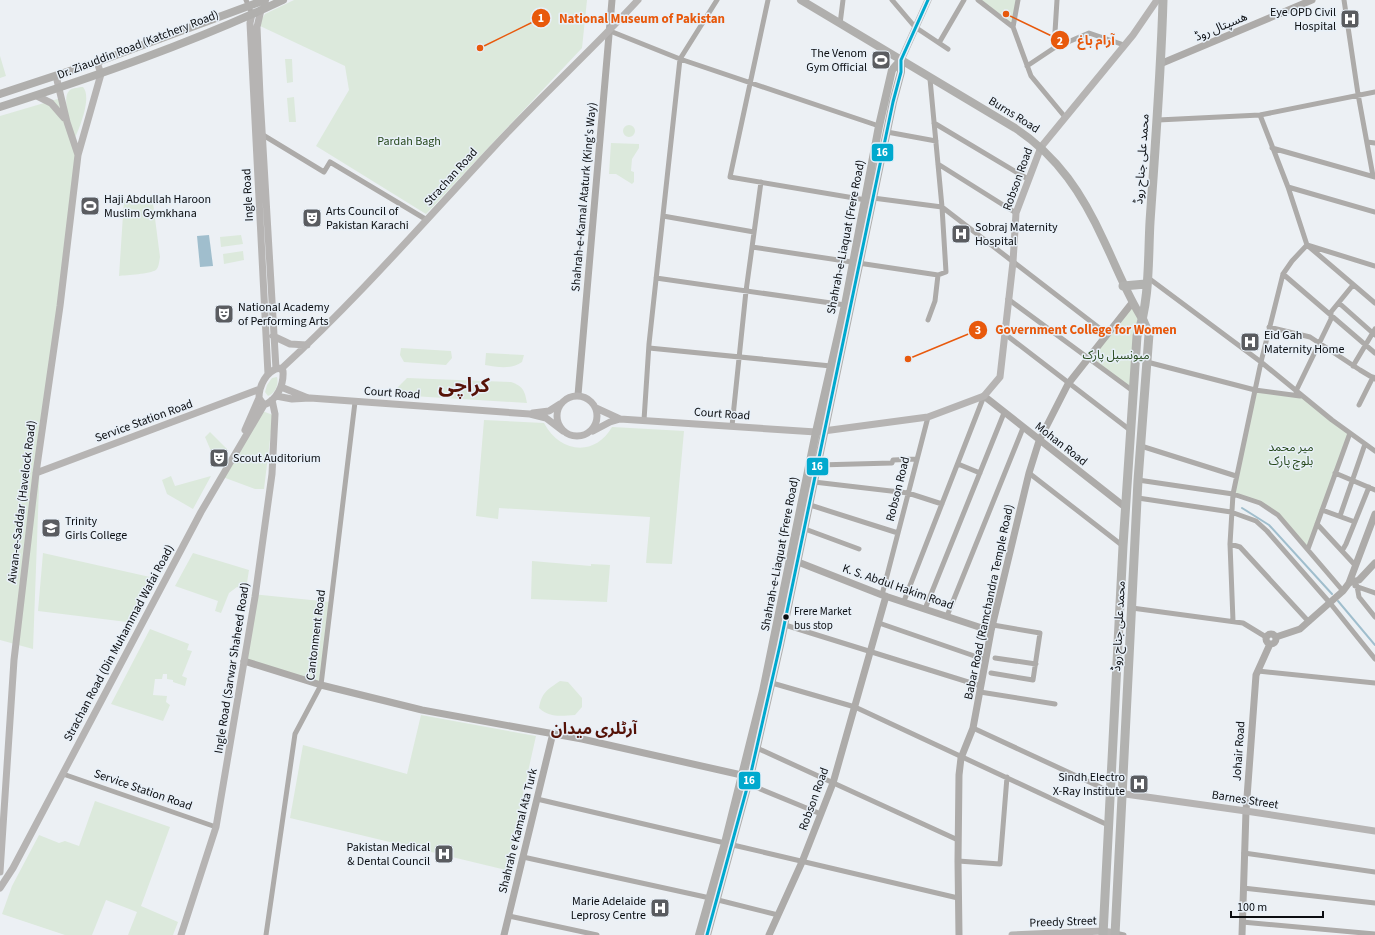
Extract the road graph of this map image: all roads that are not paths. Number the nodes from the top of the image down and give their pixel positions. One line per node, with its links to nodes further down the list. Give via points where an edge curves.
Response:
1 (283, 0): 19 (main road, Dr. Ziauddin Road (Katchery Road))
2 (612, 0): 24 (street, Shahrah-e-Kamal Ataturk (King's Way))
3 (638, 0): 24 (main road, Strachan Road)
4 (717, 0): 29 (street)
5 (768, 0): 37 (street)
6 (801, 0): 21 (main road, Burns Road)
7 (843, 0): 21 (street)
8 (892, 0): 22 (street)
9 (928, 0): 22 (main road, Shahrah-e-Liaquat (Frere Road))
10 (964, 0): 25 (street)
11 (978, 0): 23 (street)
12 (1018, 0): 23 (street)
13 (1057, 0): 28 (street)
14 (1157, 0): 26 (main road, Robson Road)
15 (1163, 0): 32 (highway, محمد علی جناح روڈ)
16 (1312, 0): 32 (street, ھسپتال روڈ)
17 (1344, 0): 41 (street)
18 (257, 1): 19 (main road); 20 (main road); 31 (main road, Dr. Ziauddin Road (Katchery Road))
19 (261, 10): 20 (main road, Dr. Ziauddin Road (Katchery Road)); 51 (main road, Ingle Road, via 257,27)
20 (252, 14): 34 (main road, Dr. Ziauddin Road (Katchery Road)); 107 (main road, Ingle Road, via 250,23)
21 (840, 24): 30 (main road, Burns Road)
22 (915, 27): 25 (street); 30 (main road, Shahrah-e-Liaquat (Frere Road))
23 (1014, 27): 33 (street)
24 (610, 31): 29 (street); 68 (main road, Strachan Road, via 493,148); 115 (street, Shahrah-e-Kamal Ataturk (King's Way))
25 (939, 43): 27 (street)
26 (1124, 45): 28 (street, via 1089,33); 45 (main road, Robson Road)
27 (948, 48)
28 (1054, 48): 33 (street)
29 (680, 59): 37 (street); 67 (street)
30 (901, 60): 36 (main road, Burns Road); 49 (main road, Shahrah-e-Liaquat (Frere Road), via 892,70); 50 (main road, Shahrah-e-Liaquat (Frere Road), via 901,72)
31 (97, 62): 34 (main road); 35 (main road, Dr. Ziauddin Road (Katchery Road))
32 (1160, 64): 46 (highway, محمد علی جناح روڈ)
33 (1027, 66): 45 (street, via 1031,76)
34 (101, 74): 38 (main road, Dr. Ziauddin Road (Katchery Road)); 57 (main road, Aiwan-e-Saddar (Havelock Road))
35 (56, 76): 38 (main road, Aiwan-e-Saddar (Havelock Road)); 40 (main road, Dr. Ziauddin Road (Katchery Road))
36 (930, 79): 48 (street); 55 (main road, Burns Road, via 1015,128)
37 (750, 83): 49 (street); 61 (street, via 730,177)
38 (59, 88): 42 (main road, Dr. Ziauddin Road (Katchery Road)); 47 (main road, Aiwan-e-Saddar (Havelock Road))
39 (1375, 92): 41 (street)
40 (0, 94)
41 (1358, 94): 44 (street); 53 (street)
42 (37, 96): 43 (main road, Dr. Ziauddin Road (Katchery Road)); 47 (main road, via 50,103)
43 (0, 108)
44 (1260, 115): 46 (street); 56 (street)
45 (1065, 117): 55 (main road, Robson Road)
46 (1158, 120): 78 (highway, محمد علی جناح روڈ)
47 (67, 122): 57 (main road, Aiwan-e-Saddar (Havelock Road))
48 (934, 123): 52 (street); 60 (street)
49 (880, 126): 63 (main road, Shahrah-e-Liaquat (Frere Road))
50 (887, 132): 52 (street); 63 (main road, Shahrah-e-Liaquat (Frere Road))
51 (263, 135): 68 (street, via 324,172 330,162); 94 (main road, Ingle Road)
52 (936, 141): 58 (street)
53 (1367, 142): 54 (street); 59 (street)
54 (1375, 143)
55 (1041, 147): 60 (main road, Robson Road); 80 (main road, Burns Road, via 1069,178 1080,196 1105,241)
56 (1272, 148): 59 (street); 62 (street)
57 (78, 155): 146 (main road, Aiwan-e-Saddar (Havelock Road))
58 (938, 164): 64 (street); 66 (street)
59 (1374, 177)
60 (1028, 179): 66 (main road, Robson Road)
61 (761, 182): 63 (street); 69 (street)
62 (1288, 187): 65 (street); 70 (street)
63 (870, 199): 64 (street); 73 (main road, Shahrah-e-Liaquat (Frere Road))
64 (942, 207): 72 (street); 76 (street, via 946,272)
65 (1375, 212)
66 (1016, 213): 72 (main road, Robson Road)
67 (663, 216): 69 (street); 77 (street)
68 (427, 220): 97 (main road, Strachan Road)
69 (754, 232): 71 (street)
70 (1307, 245): 74 (street); 75 (street); 79 (street)
71 (752, 247): 73 (street); 81 (street)
72 (1012, 262): 82 (main road, Robson Road); 93 (street)
73 (857, 263): 76 (street); 86 (main road, Shahrah-e-Liaquat (Frere Road)); 135 (main road, Shahrah-e-Liaquat (Frere Road))
74 (1375, 266)
75 (1283, 274): 87 (street); 90 (street)
76 (938, 275): 88 (street, via 935,301)
77 (656, 278): 81 (street); 98 (street)
78 (1146, 281): 80 (highway); 89 (highway, محمد علی جناح روڈ); 103 (street)
79 (1354, 285): 84 (street); 85 (street)
80 (1123, 286): 83 (main road, Burns Road)
81 (746, 291): 86 (street); 100 (street)
82 (1008, 299): 92 (main road, Robson Road); 101 (street)
83 (1132, 303): 89 (main road, Burns Road); 93 (street, Babar Road (Ramchandra Temple Road))
84 (1339, 303): 87 (street); 91 (street)
85 (1375, 303)
86 (845, 305): 104 (main road, Shahrah-e-Liaquat (Frere Road))
87 (1331, 315): 95 (street); 96 (street)
88 (928, 320)
89 (1143, 320): 102 (highway, محمد علی جناح روڈ, via 1149,334); 113 (highway, محمد علی جناح روڈ, via 1137,336)
90 (1270, 327): 95 (street); 103 (street)
91 (1374, 332): 96 (street)
92 (1005, 334): 109 (street); 116 (main road, Robson Road, via 1000,377)
93 (1107, 334): 101 (street, Babar Road (Ramchandra Temple Road))
94 (273, 336): 97 (main road, via 290,344); 106 (main road, Ingle Road)
95 (1320, 342): 105 (street); 114 (street)
96 (1365, 344): 99 (street); 105 (street)
97 (307, 345): 106 (main road, Strachan Road)
98 (649, 348): 100 (street); 130 (street)
99 (1375, 354)
100 (740, 356): 104 (street); 131 (street)
101 (1087, 358): 109 (street, Babar Road (Ramchandra Temple Road)); 113 (street)
102 (1147, 362): 112 (street); 141 (highway, محمد علی جناح روڈ)
103 (1261, 362): 112 (street); 114 (street)
104 (831, 366): 135 (main road, Shahrah-e-Liaquat (Frere Road))
105 (1353, 366): 108 (street)
106 (279, 369): 107 (main road, Strachan Road); 110 (main road, Ingle Road, via 283,375)
107 (268, 374): 111 (main road)
108 (1374, 378): 124 (street)
109 (1068, 384): 133 (street); 138 (street, Babar Road (Ramchandra Temple Road))
110 (281, 387): 119 (main road); 120 (main road, Court Road)
111 (260, 389): 118 (main road, Strachan Road (Din Muhammad Wafai Road)); 146 (main road, Service Station Road)
112 (1255, 390): 117 (street); 150 (street)
113 (1133, 391): 133 (highway, محمد علی جناح روڈ)
114 (1296, 391): 117 (street)
115 (578, 395): 122 (main road, via 571,396); 125 (main road, via 592,402)
116 (984, 396): 126 (street, Mohan Road); 128 (main road, Robson Road); 144 (street)
117 (1301, 396): 137 (street)
118 (259, 398): 123 (main road); 139 (main road, Strachan Road (Din Muhammad Wafai Road))
119 (274, 398): 120 (main road, Court Road); 123 (main road); 199 (main road, Ingle Road (Sarwar Shaheed Road), via 274,459)
120 (310, 398): 121 (main road, Court Road)
121 (355, 402): 127 (main road, Court Road); 205 (street, Cantonment Road)
122 (561, 403): 127 (main road, via 549,410); 134 (main road, via 557,419)
123 (264, 405): 139 (main road, Strachan Road (Din Muhammad Wafai Road))
124 (1359, 406)
125 (596, 408): 129 (main road, Court Road); 136 (main road, via 598,417)
126 (1004, 413): 132 (street, Mohan Road); 147 (street)
127 (530, 414): 134 (main road, Court Road, via 546,418)
128 (928, 417): 135 (main road); 143 (street, Robson Road)
129 (620, 419): 130 (main road, Court Road); 136 (main road)
130 (644, 420): 131 (main road, Court Road)
131 (732, 426): 135 (main road, Court Road)
132 (1023, 428): 138 (street, Mohan Road); 187 (street)
133 (1130, 430): 161 (highway, محمد علی جناح روڈ)
134 (563, 431): 136 (main road, via 573,436)
135 (820, 431): 145 (main road, Shahrah-e-Liaquat (Frere Road)); 215 (main road, Shahrah-e-Liaquat (Frere Road))
136 (589, 433)
137 (1350, 433): 140 (street); 149 (street)
138 (1039, 441): 148 (street, Babar Road (Ramchandra Temple Road)); 161 (street, Mohan Road)
139 (240, 444): 213 (main road, Strachan Road (Din Muhammad Wafai Road), via 200,512)
140 (1365, 444): 142 (street); 152 (street)
141 (1141, 446): 150 (street); 151 (highway, محمد علی جناح روڈ)
142 (1375, 451)
143 (917, 459): 145 (street, via 893,460 892,463); 156 (street, Robson Road)
144 (958, 464): 147 (street); 159 (street)
145 (818, 465): 153 (main road, Shahrah-e-Liaquat (Frere Road))
146 (36, 473): 227 (main road, Aiwan-e-Saddar (Havelock Road), via 14,660)
147 (980, 473): 186 (street)
148 (1029, 473): 171 (street); 193 (street, Babar Road (Ramchandra Temple Road))
149 (1336, 473): 152 (street); 162 (street)
150 (1236, 476): 157 (street)
151 (1138, 480): 157 (street); 158 (highway, محمد علی جناح روڈ)
152 (1353, 480): 154 (street); 165 (street)
153 (814, 482): 156 (street); 160 (main road, Shahrah-e-Liaquat (Frere Road))
154 (1369, 487): 155 (street); 166 (street)
155 (1375, 490)
156 (908, 493): 159 (street); 169 (street, Robson Road)
157 (1233, 494): 163 (street); 173 (street, via 1247,497 1269,508)
158 (1138, 498): 163 (street); 185 (highway, محمد علی جناح روڈ)
159 (942, 504): 183 (street)
160 (810, 505): 168 (main road, Shahrah-e-Liaquat (Frere Road)); 169 (street)
161 (1125, 507): 171 (highway, محمد علی جناح روڈ)
162 (1322, 510): 165 (street); 167 (street)
163 (1231, 512): 170 (street); 184 (street, via 1256,521 1267,531)
164 (1375, 514): 177 (street)
165 (1340, 516): 166 (street)
166 (1355, 522): 174 (street)
167 (1317, 524): 173 (street); 174 (street)
168 (805, 529): 172 (street); 175 (main road, Shahrah-e-Liaquat (Frere Road))
169 (898, 533): 182 (street, Robson Road)
170 (1230, 544): 189 (street); 190 (street, via 1240,547)
171 (1123, 546): 217 (highway, محمد علی جناح روڈ)
172 (859, 549)
173 (1308, 549): 180 (street)
174 (1342, 551): 177 (street)
175 (798, 562): 182 (street, K. S. Abdul Hakim Road); 192 (main road, Shahrah-e-Liaquat (Frere Road))
176 (1375, 562): 178 (street, via 1359,580)
177 (1354, 564): 178 (street)
178 (1349, 584): 179 (street); 180 (street)
179 (1357, 586): 181 (street); 188 (street, via 1360,597)
180 (1343, 591): 184 (street)
181 (1375, 593)
182 (884, 595): 183 (street, K. S. Abdul Hakim Road); 191 (street, Robson Road)
183 (904, 601): 186 (street, K. S. Abdul Hakim Road)
184 (1330, 603): 190 (street); 197 (street)
185 (1132, 608): 189 (street); 218 (highway, محمد علی جناح روڈ)
186 (925, 609): 187 (street, K. S. Abdul Hakim Road)
187 (947, 616): 193 (street, K. S. Abdul Hakim Road)
188 (1375, 617)
189 (1233, 621): 194 (street, via 1243,623)
190 (1309, 622): 194 (street, Johair Road, via 1300,629 1276,637 1274,643)
191 (879, 623): 195 (street, Robson Road); 198 (street)
192 (785, 625): 195 (street); 203 (main road, Shahrah-e-Liaquat (Frere Road))
193 (992, 628): 198 (street, Babar Road (Ramchandra Temple Road)); 200 (street, K. S. Abdul Hakim Road, via 1040,633)
194 (1268, 640): 201 (street, Johair Road)
195 (871, 651): 206 (street); 208 (street, Robson Road)
196 (995, 658): 200 (street)
197 (1375, 658)
198 (986, 660): 206 (street, Babar Road (Ramchandra Temple Road))
199 (244, 661): 205 (street); 223 (main road, Ingle Road (Sarwar Shaheed Road))
200 (1036, 664): 202 (street, via 1033,680)
201 (1258, 670): 204 (street); 220 (street, Johair Road)
202 (991, 673)
203 (772, 683): 208 (street); 211 (main road, Shahrah-e-Liaquat (Frere Road))
204 (1375, 683)
205 (321, 685): 210 (street, via 422,710); 247 (street, Cantonment Road, via 295,734)
206 (981, 688): 207 (street); 209 (street, Babar Road (Ramchandra Temple Road))
207 (1055, 704)
208 (855, 707): 212 (street); 216 (street, Robson Road)
209 (973, 728): 212 (street, Babar Road (Ramchandra Temple Road)); 217 (street)
210 (553, 733): 215 (street); 219 (street, Shahrah e Kamal Ata Turk)
211 (757, 748): 215 (main road, Shahrah-e-Liaquat (Frere Road)); 216 (street)
212 (961, 758): 214 (street); 225 (street, Babar Road (Ramchandra Temple Road))
213 (62, 774): 223 (street, Service Station Road); 228 (main road, Strachan Road (Din Muhammad Wafai Road))
214 (1007, 777): 222 (street); 231 (street, via 1000,864)
215 (747, 779): 221 (street); 226 (main road, Shahrah-e-Liaquat (Frere Road))
216 (833, 783): 221 (street, Robson Road); 225 (street)
217 (1111, 792): 218 (main road, Barnes Street); 222 (highway, محمد علی جناح روڈ)
218 (1122, 793): 220 (main road, Barnes Street); 244 (highway, محمد علی جناح روڈ)
219 (537, 799): 226 (street); 230 (street, Shahrah e Kamal Ata Turk)
220 (1246, 811): 224 (main road, Barnes Street); 229 (street, Johair Road)
221 (821, 814): 232 (street, Robson Road)
222 (1108, 825): 243 (highway, محمد علی جناح روڈ)
223 (216, 827): 246 (main road, Ingle Road (Sarwar Shaheed Road))
224 (1375, 831)
225 (958, 840): 231 (street, Babar Road (Ramchandra Temple Road))
226 (729, 844): 232 (street); 238 (main road, Shahrah-e-Liaquat (Frere Road))
227 (1, 853): 233 (main road, Aiwan-e-Saddar (Havelock Road))
228 (20, 853): 233 (main road); 235 (main road, Strachan Road (Din Muhammad Wafai Road))
229 (1244, 853): 234 (street); 236 (street, Johair Road)
230 (523, 858): 238 (street); 241 (street, Shahrah e Kamal Ata Turk)
231 (958, 861): 237 (street, Babar Road (Ramchandra Temple Road))
232 (802, 862): 237 (street); 240 (street, Robson Road)
233 (0, 870)
234 (1375, 872)
235 (0, 888)
236 (1243, 888): 239 (street); 242 (street, Johair Road)
237 (958, 898): 253 (street, Babar Road (Ramchandra Temple Road))
238 (714, 899): 240 (street); 250 (main road, Shahrah-e-Liaquat (Frere Road)); 251 (main road, Shahrah-e-Liaquat (Frere Road))
239 (1375, 903)
240 (778, 915): 252 (street, Robson Road)
241 (509, 916): 248 (street, Shahrah e Kamal Ata Turk); 249 (street)
242 (1242, 922): 245 (street); 255 (street, Johair Road)
243 (1103, 933): 244 (main road, Preedy Street); 254 (main road, Preedy Street)
244 (1118, 934)
245 (1375, 934)
246 (181, 935)
247 (266, 935)
248 (504, 935)
249 (597, 935)
250 (699, 935)
251 (707, 935)
252 (769, 935)
253 (959, 935)
254 (1012, 935)
255 (1242, 935)

